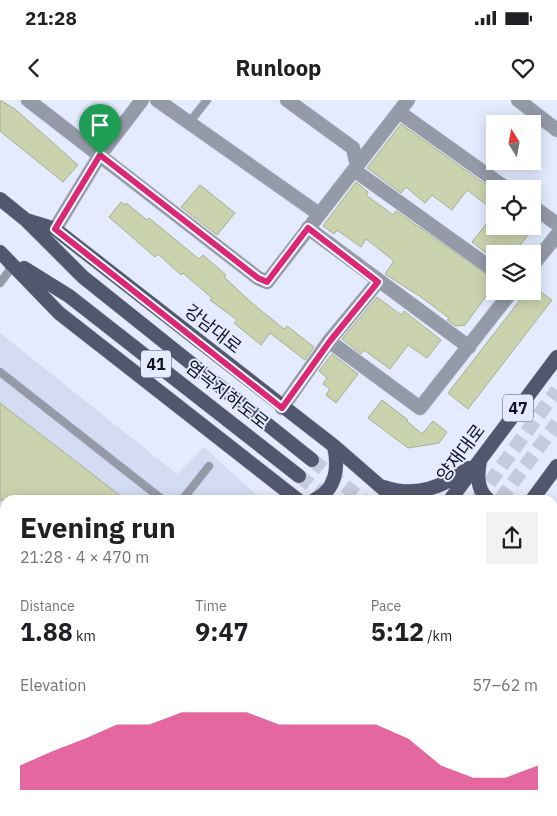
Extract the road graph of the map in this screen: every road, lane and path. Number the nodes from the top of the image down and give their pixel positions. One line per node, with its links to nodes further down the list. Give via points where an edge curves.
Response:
1 (28, 100): 11 (street)
2 (142, 100): 11 (street)
3 (157, 100): 9 (street)
4 (207, 100): 9 (lane)
5 (287, 100): 12 (street, via 353,148)
6 (408, 100): 8 (street)
7 (518, 100): 10 (street)
8 (399, 112): 12 (street); 13 (street)
9 (188, 124): 16 (street)
10 (557, 130)
11 (100, 155): 19 (street, via 267,282); 20 (street)
12 (355, 168): 16 (street); 24 (street)
13 (495, 180)
14 (0, 200): 17 (main road, 강남대로 / 41)
15 (541, 212): 18 (street)
16 (319, 214): 19 (street)
17 (26, 220): 20 (main road, 강남대로); 34 (main road, 염곡지하도로 / 41, via 83,277)
18 (557, 224)
19 (308, 228): 25 (street)
20 (55, 229): 32 (main road, 강남대로)
21 (557, 235): 22 (street)
22 (541, 255)
23 (3, 258): 26 (lane, via 9,271); 38 (main road, 염곡지하도로 / 41, via 69,296); 42 (main road, via 58,313)
24 (486, 264)
25 (378, 282): 28 (street); 29 (street)
26 (0, 283)
27 (505, 300): 29 (street)
28 (330, 341): 29 (street, via 420,408); 32 (street)
29 (468, 347)
30 (557, 356): 35 (main road, 양재대로 / 47)
31 (0, 372): 40 (lane)
32 (282, 408): 33 (main road, 강남대로)
33 (334, 446): 39 (main road, 강남대로); 43 (main road, via 334,479)
34 (312, 460)
35 (480, 460): 39 (main road, via 452,480 428,490 403,492); 45 (main road, 양재대로 / 47); 46 (main road, via 479,482)
36 (210, 466): 41 (lane)
37 (557, 466): 47 (main road)
38 (298, 476)
39 (379, 486): 44 (main road, 강남대로)
40 (157, 495)
41 (186, 495)
42 (292, 495)
43 (322, 495)
44 (390, 495)
45 (454, 495)
46 (484, 495)
47 (536, 495)

